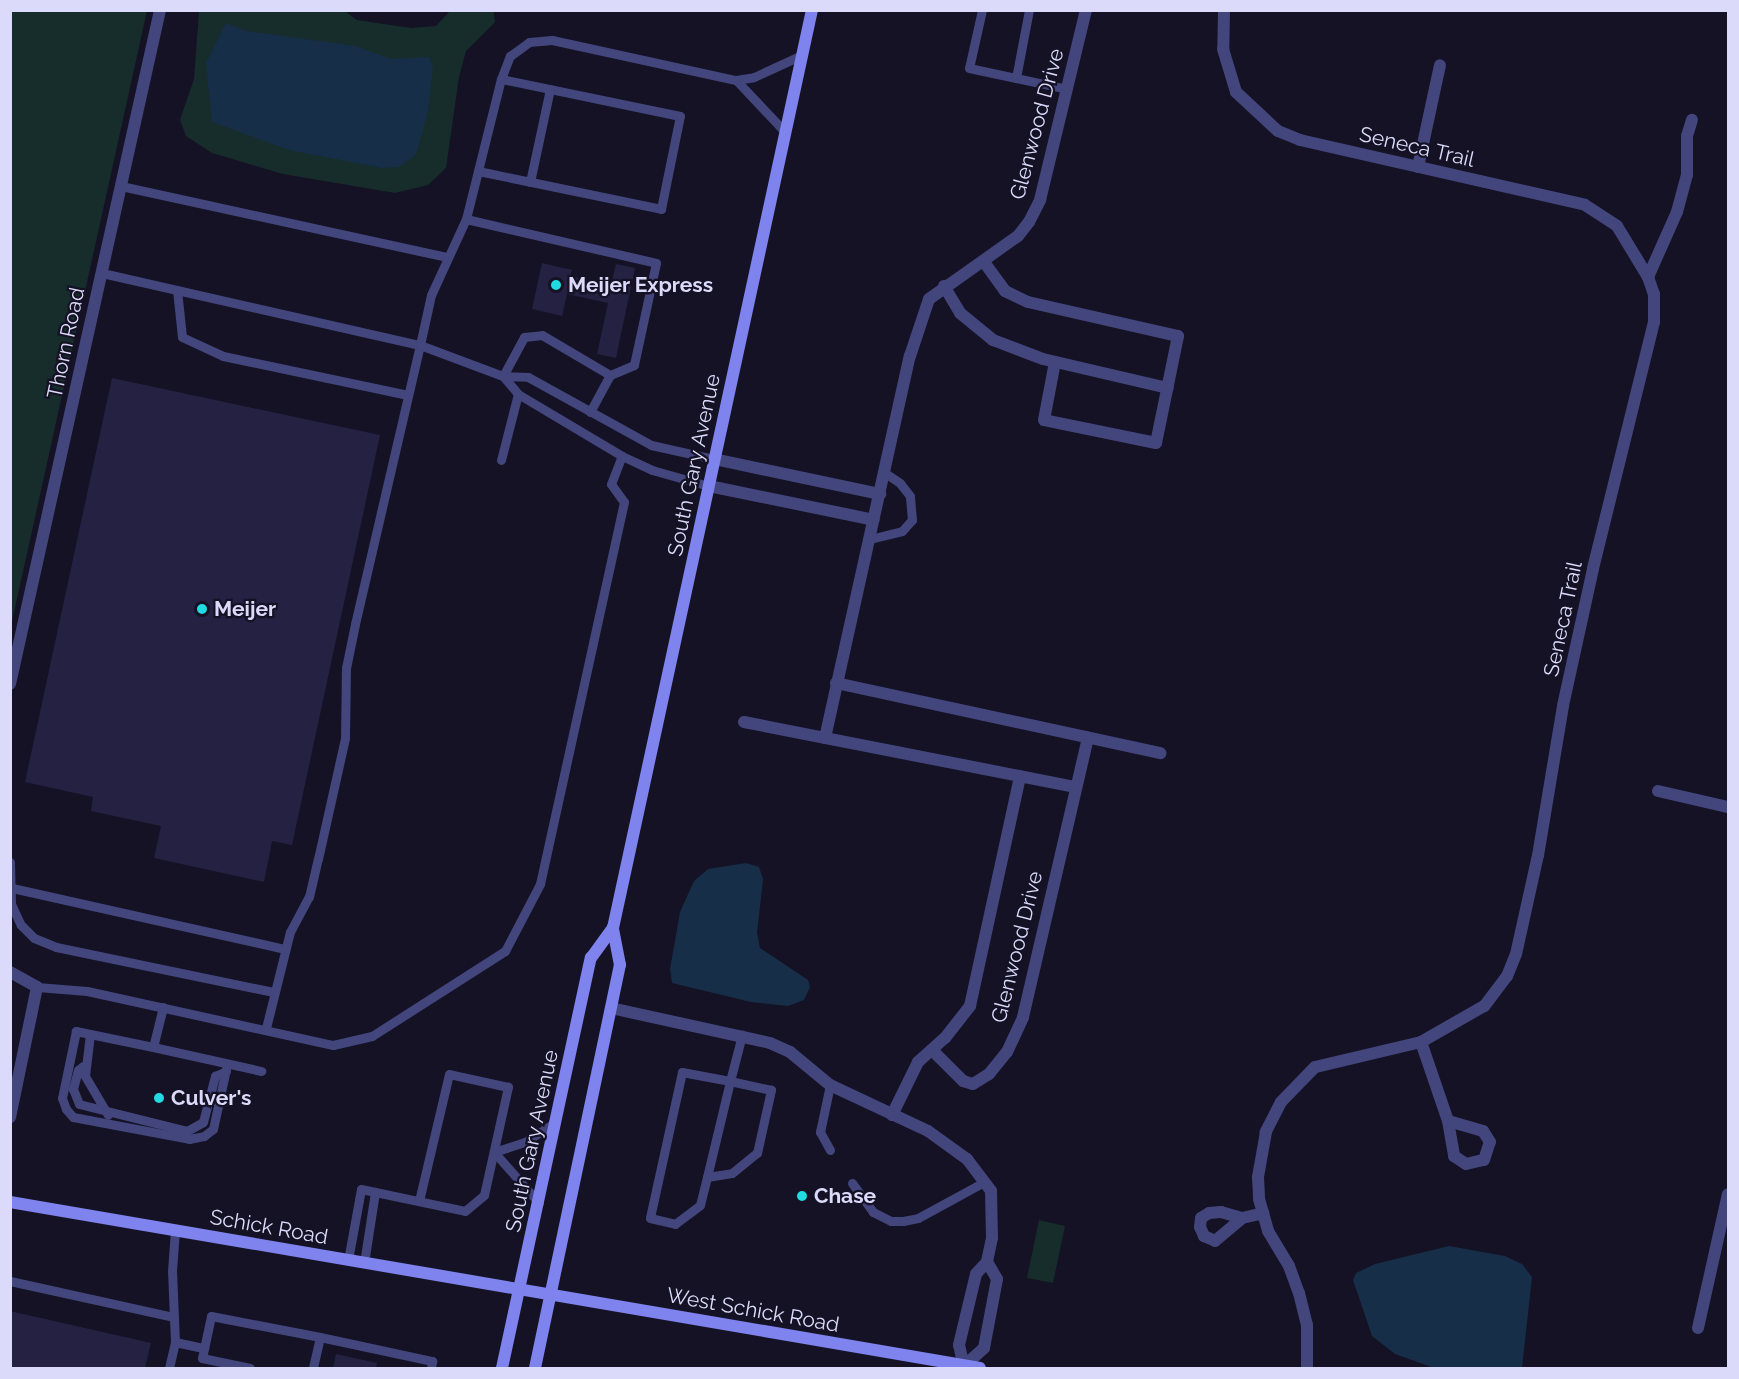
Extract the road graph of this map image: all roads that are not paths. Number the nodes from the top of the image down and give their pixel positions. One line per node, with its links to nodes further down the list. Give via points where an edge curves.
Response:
1 (160, 10): 19 (street, Thorn Road)
2 (812, 10): 7 (main road, South Gary Avenue)
3 (982, 10): 9 (lane, via 969,68)
4 (1029, 10): 9 (lane)
5 (1086, 10): 13 (street, Glenwood Drive)
6 (1224, 10): 16 (street, Seneca Trail, via 1225,59 1236,92 1261,118 1300,140)
7 (802, 55): 11 (lane, via 754,77); 15 (main road, South Gary Avenue)
8 (1440, 65): 16 (street)
9 (1016, 78): 13 (lane)
10 (501, 79): 11 (lane, via 510,56 530,42 552,40); 12 (lane); 17 (lane)
11 (736, 80): 15 (lane)
12 (550, 89): 18 (lane); 18 (lane, via 680,116 661,210)
13 (1067, 89): 22 (street, Glenwood Drive, via 1040,200 1018,236)
14 (1692, 120): 24 (street, via 1687,136 1687,175 1677,212)
15 (786, 132): 36 (main road, South Gary Avenue)
16 (1418, 167): 24 (street, Seneca Trail, via 1585,205 1617,226)
17 (478, 171): 18 (lane); 20 (lane)
18 (530, 182)
19 (121, 186): 21 (lane); 23 (street, Thorn Road)
20 (466, 219): 21 (lane); 29 (lane, via 656,263 634,365)
21 (446, 257): 27 (lane, via 431,295)
22 (984, 262): 25 (street, Glenwood Drive); 31 (street, via 1005,291 1028,302 1178,336)
23 (102, 273): 26 (lane); 44 (street, Thorn Road)
24 (1648, 277): 65 (street, Seneca Trail, via 1654,294 1654,322 1593,570 1516,954 1502,986 1484,1006)
25 (944, 286): 28 (street, via 960,313 986,335); 38 (street, Glenwood Drive, via 929,299 910,356)
26 (177, 290): 27 (lane); 33 (lane, via 182,337 223,356)
27 (420, 345): 30 (lane); 33 (lane)
28 (1055, 362): 31 (street); 31 (street, via 1044,420 1156,443)
29 (610, 375): 30 (lane, via 542,335 524,337); 34 (lane)
30 (503, 376): 32 (lane); 34 (lane, via 528,377)
31 (1168, 388)
32 (518, 394): 35 (lane); 37 (lane)
33 (408, 395): 56 (lane, via 346,668 345,738 309,897)
34 (590, 412): 36 (lane, via 651,445)
35 (622, 456): 39 (lane, via 652,470); 62 (lane, via 611,484 624,502 540,884 505,951 372,1036 333,1044)
36 (714, 459): 39 (main road, South Gary Avenue); 40 (street)
37 (501, 460)
38 (885, 473): 40 (street, Glenwood Drive); 42 (lane, via 910,496 912,520 902,531)
39 (709, 486): 41 (street); 55 (main road, South Gary Avenue)
40 (880, 494): 41 (street, Glenwood Drive)
41 (874, 520): 42 (street, Glenwood Drive)
42 (870, 539): 43 (street, Glenwood Drive)
43 (836, 682): 46 (street); 47 (street, Glenwood Drive)
44 (10, 684)
45 (744, 722): 47 (street)
46 (1088, 737): 48 (street); 50 (street, Glenwood Drive)
47 (825, 738): 49 (street)
48 (1161, 753)
49 (1020, 776): 50 (street); 67 (street, Glenwood Drive, via 970,1006)
50 (1076, 787): 67 (street, Glenwood Drive, via 1023,1017 1007,1052 989,1074 974,1084 963,1081)
51 (1658, 791): 52 (street)
52 (1728, 807)
53 (10, 862): 54 (lane)
54 (12, 888): 56 (lane); 59 (lane, via 11,904 21,925 34,938 56,947)
55 (613, 928): 61 (main road, South Gary Avenue, via 620,965); 77 (main road, South Gary Avenue, via 591,958)
56 (285, 949): 59 (lane)
57 (10, 972): 58 (street)
58 (37, 987): 60 (lane, via 87,991); 75 (street)
59 (273, 992): 62 (lane)
60 (163, 1007): 62 (lane); 66 (lane)
61 (611, 1008): 64 (street); 96 (main road, South Gary Avenue)
62 (266, 1028)
63 (90, 1034): 66 (lane); 68 (lane); 69 (lane, via 76,1031 62,1098 73,1117 189,1139 204,1136 213,1130)
64 (741, 1035): 71 (lane); 72 (street, via 790,1052)
65 (1421, 1042): 76 (street); 88 (street, Seneca Trail, via 1315,1067 1290,1091 1271,1119 1261,1153 1258,1177)
66 (153, 1047): 69 (lane)
67 (932, 1050): 74 (street, Glenwood Drive, via 918,1062)
68 (83, 1066): 73 (lane, via 88,1083); 73 (lane, via 74,1081 75,1100 86,1109)
69 (227, 1068): 70 (lane); 73 (lane, via 215,1076 209,1106 197,1128 187,1131)
70 (261, 1071)
71 (730, 1081): 80 (lane); 80 (lane, via 771,1090 758,1153 732,1173); 80 (lane, via 682,1072 650,1218 675,1224 700,1205)
72 (830, 1085): 74 (street); 78 (lane, via 820,1132)
73 (108, 1114)
74 (892, 1115): 81 (street, via 928,1131 957,1152)
75 (10, 1117)
76 (1448, 1121)
77 (556, 1122): 79 (lane, via 525,1142); 87 (main road, South Gary Avenue)
78 (830, 1150)
79 (494, 1152): 85 (lane, via 484,1195 465,1211); 85 (lane, via 508,1087 449,1074); 87 (lane)
80 (707, 1177)
81 (984, 1182): 82 (lane, via 918,1218 897,1221 873,1212); 92 (street, via 991,1191 992,1238)
82 (852, 1183)
83 (375, 1192): 85 (lane); 91 (lane, via 361,1189); 93 (lane)
84 (1728, 1194): 98 (street)
85 (419, 1201)
86 (10, 1202): 90 (main road, Schick Road)
87 (539, 1203): 95 (main road, South Gary Avenue)
88 (1263, 1213): 89 (street); 110 (street, Seneca Trail, via 1299,1293 1307,1325)
89 (1242, 1218)
90 (176, 1230): 91 (main road, Schick Road); 97 (lane)
91 (348, 1260): 93 (main road, Schick Road)
92 (987, 1262): 102 (street, via 976,1274 959,1345); 102 (street, via 998,1279 984,1348)
93 (364, 1263): 95 (main road, Schick Road)
94 (10, 1281): 97 (lane)
95 (520, 1290): 96 (main road, West Schick Road); 107 (main road, South Gary Avenue)
96 (550, 1295): 102 (main road, West Schick Road); 108 (main road, South Gary Avenue)
97 (174, 1317): 100 (lane)
98 (1698, 1328)
99 (320, 1337): 101 (lane, via 211,1316); 105 (lane); 106 (lane, via 432,1361)
100 (175, 1342): 101 (lane); 103 (lane)
101 (204, 1348): 104 (lane, via 202,1358)
102 (964, 1367): 109 (main road, West Schick Road)
103 (168, 1368)
104 (250, 1368)
105 (313, 1368)
106 (431, 1368)
107 (502, 1368)
108 (535, 1368)
109 (980, 1368)
110 (1307, 1368)

